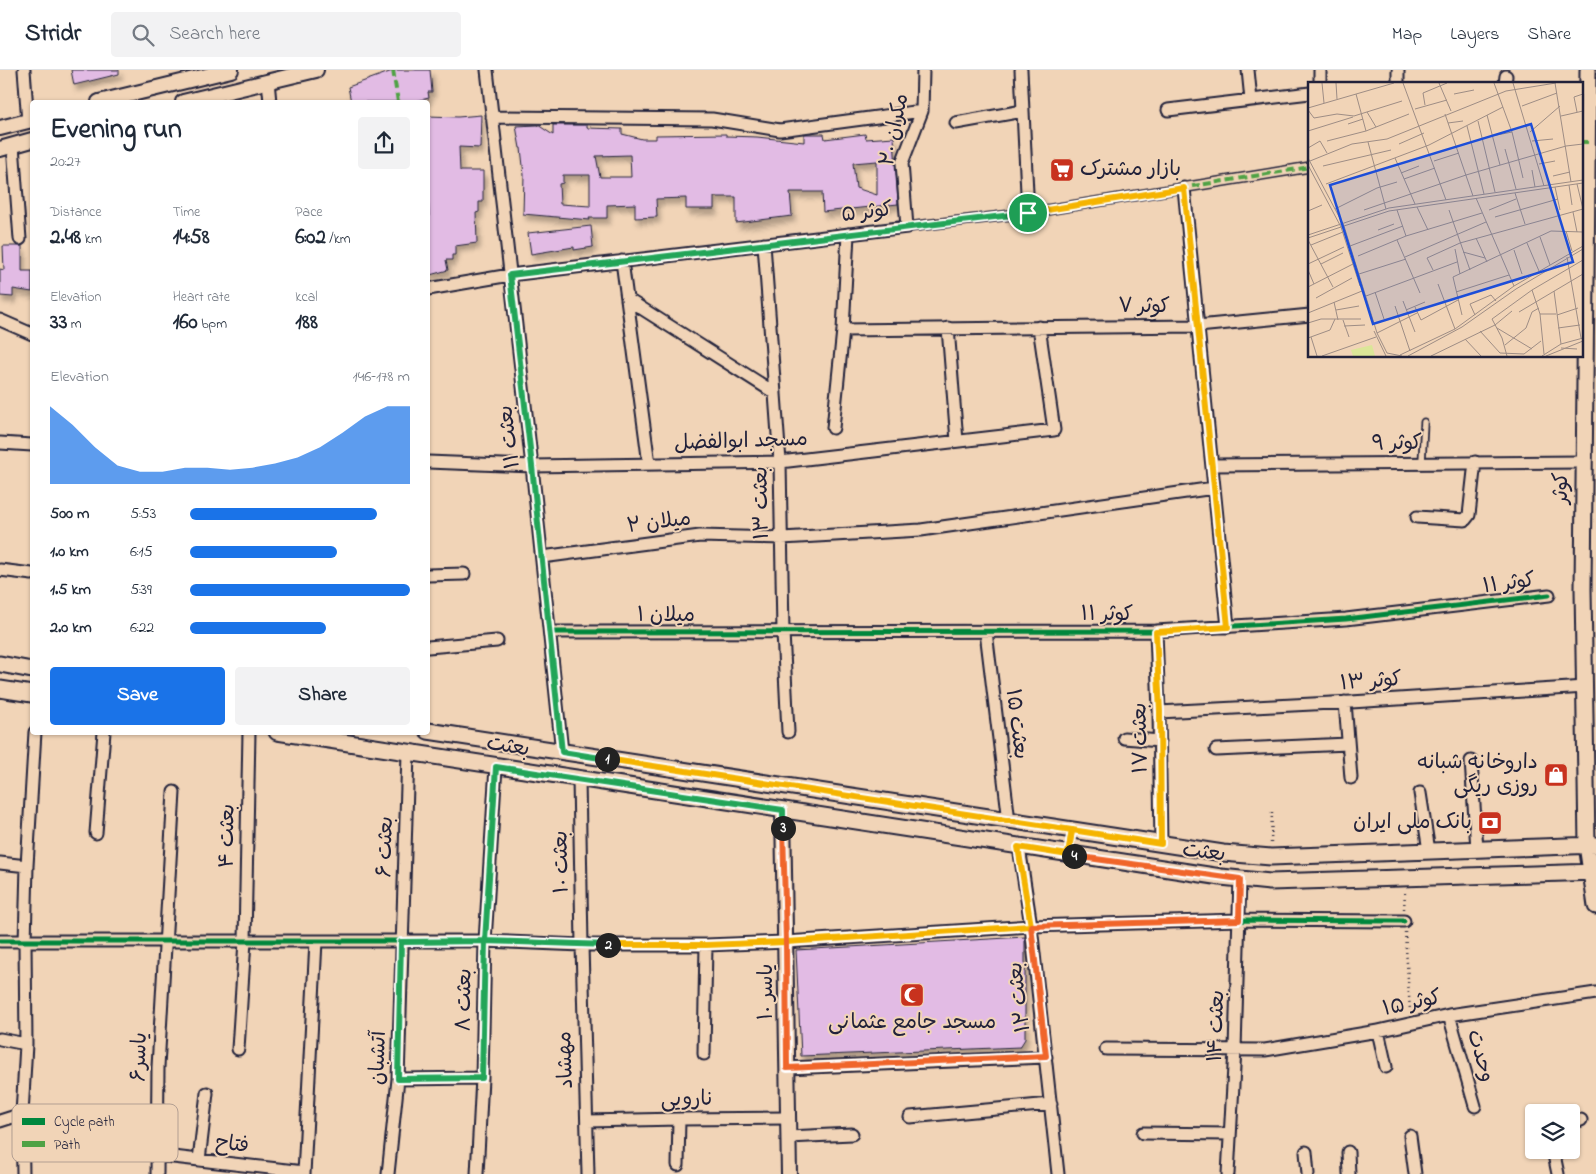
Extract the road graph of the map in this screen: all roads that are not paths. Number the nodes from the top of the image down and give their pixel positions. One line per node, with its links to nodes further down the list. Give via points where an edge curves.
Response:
1 (24, 70): 22 (street)
2 (231, 70): 9 (street)
3 (316, 70): 10 (street)
4 (487, 70): 21 (street, بعثت ۱۱)
5 (924, 70): 19 (street, مکران ۲۰)
6 (1021, 70): 20 (street)
7 (1248, 70): 16 (street)
8 (1588, 70): 17 (main road, کوثر)
9 (196, 78): 12 (street); 13 (street)
10 (268, 81): 12 (street); 15 (street)
11 (1308, 93): 16 (street)
12 (200, 98): 14 (street)
13 (107, 100)
14 (192, 100)
15 (270, 100)
16 (1251, 100): 18 (street)
17 (1585, 105): 26 (main road, کوثر)
18 (1168, 110)
19 (922, 111): 21 (street, via 780,130 712,119); 32 (street, مکران ۲۰, via 902,163)
20 (1023, 111): 23 (street); 30 (street)
21 (492, 118): 37 (street, بعثت ۱۱)
22 (30, 121): 24 (street)
23 (956, 123)
24 (0, 128)
25 (30, 141): 27 (street)
26 (1585, 142): 31 (main road, کوثر)
27 (7, 147): 34 (street)
28 (1308, 167): 29 (street, کوثر ۵)
29 (1184, 188): 30 (street, کوثر ۵); 42 (street)
30 (1028, 213): 32 (street, کوثر ۵)
31 (1584, 214)
32 (907, 227): 33 (street, کوثر ۵)
33 (848, 234): 35 (street, کوثر ۵); 45 (street)
34 (20, 239)
35 (764, 244): 36 (street, کوثر ۵); 48 (street, بعثت ۱۳)
36 (622, 261): 37 (street, کوثر ۵); 39 (street)
37 (510, 275): 38 (street, کوثر ۵); 61 (street, بعثت ۱۱)
38 (430, 289)
39 (627, 299): 48 (street); 59 (street)
40 (1308, 314): 42 (street, کوثر ۷)
41 (0, 320): 46 (street)
42 (1198, 326): 43 (street, کوثر ۷); 60 (street)
43 (1038, 327): 44 (street, کوثر ۷); 51 (street, مسجد ابوالفضل, via 1054,430)
44 (948, 328): 45 (street, کوثر ۷); 51 (street)
45 (844, 330): 50 (street)
46 (30, 333)
47 (1583, 358): 58 (main road, کوثر)
48 (775, 393): 55 (street, بعثت ۱۳)
49 (1424, 422): 56 (lane)
50 (833, 428)
51 (957, 441): 55 (street, مسجد ابوالفضل)
52 (0, 443): 53 (street)
53 (30, 445)
54 (430, 462): 61 (street, مسجد ابوالفضل)
55 (780, 462): 59 (street, مسجد ابوالفضل); 64 (street, بعثت ۱۳)
56 (1422, 462): 57 (street, کوثر ۹); 60 (street, کوثر ۹)
57 (1475, 462): 58 (street, کوثر ۹); 63 (street, via 1469,515 1465,520)
58 (1583, 462): 80 (main road, کوثر)
59 (649, 464): 61 (street, مسجد ابوالفضل)
60 (1212, 465): 62 (street)
61 (532, 466): 65 (street, بعثت ۱۱)
62 (1214, 488): 64 (street, میلان ۲, via 921,530); 71 (street)
63 (1417, 517)
64 (782, 538): 65 (street, میلان ۲, via 700,536); 73 (street, بعثت ۱۳)
65 (542, 557): 72 (street, بعثت ۱۱)
66 (0, 570): 67 (street)
67 (30, 574)
68 (464, 574): 69 (street)
69 (430, 575)
70 (1549, 595): 71 (street, کوثر ۱۱, via 1346,619)
71 (1228, 627): 75 (street, کوثر ۱۱)
72 (550, 632): 73 (street, میلان ۱); 95 (street, بعثت ۱۱)
73 (783, 632): 74 (street, کوثر ۱۱); 86 (street, بعثت ۱۳)
74 (986, 632): 75 (street, کوثر ۱۱); 104 (street, بعثت ۱۵)
75 (1156, 632): 84 (street, بعثت ۱۷)
76 (497, 641): 77 (street)
77 (430, 647)
78 (0, 664): 79 (main road)
79 (30, 670)
80 (1586, 687): 83 (street, کوثر ۱۳); 108 (main road, کوثر)
81 (0, 689): 82 (main road)
82 (30, 694)
83 (1345, 702): 84 (street, کوثر ۱۳); 93 (street)
84 (1160, 712): 92 (street, بعثت ۱۷)
85 (430, 731): 95 (main road, بعثت)
86 (788, 732)
87 (35, 735): 114 (street)
88 (104, 735): 106 (street)
89 (249, 735): 121 (street, بعثت ۴)
90 (296, 735): 96 (main road, بعثت)
91 (1124, 738): 92 (street)
92 (1160, 742): 107 (street, بعثت ۱۷)
93 (1348, 744): 94 (street); 99 (street)
94 (1216, 750)
95 (562, 752): 104 (main road, بعثت)
96 (408, 753): 98 (main road, بعثت); 127 (street, بعثت ۶)
97 (1471, 761): 110 (street)
98 (496, 767): 100 (main road, بعثت); 124 (street, بعثت ۸)
99 (1351, 778)
100 (579, 779): 103 (main road, بعثت); 130 (street, بعثت ۱۰)
101 (174, 792): 126 (street, یاسر۶)
102 (1420, 793): 111 (street)
103 (783, 810): 109 (main road, بعثت); 128 (street, یاسر ۱۰)
104 (1009, 821): 105 (main road, بعثت)
105 (1072, 830): 107 (main road, بعثت); 112 (main road)
106 (96, 833)
107 (1161, 844): 111 (main road, بعثت, via 1271,857)
108 (1592, 845): 110 (main road, بعثت); 115 (main road, کوثر)
109 (1018, 847): 112 (main road, بعثت); 120 (street, بعثت ۱۲)
110 (1477, 849): 111 (main road, بعثت)
111 (1429, 851)
112 (1068, 855): 116 (main road, بعثت)
113 (0, 863): 114 (street)
114 (27, 866): 125 (street)
115 (1593, 872): 116 (main road, بعثت, via 1270,882); 117 (main road, کوثر)
116 (1240, 879): 118 (street, بعثت ۱۴)
117 (1596, 906)
118 (1239, 920): 119 (street); 120 (street); 136 (street, بعثت ۱۴)
119 (1404, 921)
120 (1031, 926): 128 (street); 140 (street, بعثت ۱۲)
121 (245, 940): 123 (street); 126 (street); 137 (street, بعثت ۴)
122 (0, 941): 125 (street)
123 (316, 941): 127 (street); 167 (street)
124 (485, 941): 127 (street); 130 (street); 143 (street, بعثت ۸)
125 (25, 942): 126 (street); 135 (street)
126 (164, 942): 147 (street, یاسر۶)
127 (401, 942): 144 (street, آتشبان)
128 (786, 942): 129 (street); 142 (street, یاسر ۱۰)
129 (706, 945): 130 (street); 139 (street)
130 (582, 946): 155 (street, مهشاد)
131 (1596, 993): 132 (street, کوثر ۱۵)
132 (1449, 1015): 133 (street, کوثر ۱۵); 149 (street, وحدت)
133 (1378, 1031): 136 (street, کوثر ۱۵, via 1265,1050); 141 (street)
134 (0, 1039): 135 (street)
135 (26, 1044): 146 (street)
136 (1235, 1048): 138 (street, کوثر ۱۵); 158 (street, بعثت ۱۴)
137 (238, 1049)
138 (1106, 1049)
139 (704, 1054)
140 (1046, 1056): 142 (street); 148 (street, بعثت ۱۲)
141 (1386, 1067)
142 (787, 1068): 153 (street, یاسر ۱۰)
143 (482, 1078): 144 (street); 169 (street, بعثت ۸)
144 (398, 1079): 168 (street, آتشبان)
145 (207, 1093): 165 (street)
146 (23, 1104)
147 (158, 1104)
148 (1051, 1104): 151 (street); 172 (street, بعثت ۱۲)
149 (1475, 1106)
150 (12, 1117): 154 (street)
151 (910, 1117)
152 (679, 1118): 153 (street, نارویی); 155 (street, نارویی); 166 (street)
153 (788, 1118): 160 (street, یاسر ۱۰)
154 (0, 1121)
155 (587, 1121): 170 (street, مهشاد)
156 (1143, 1132): 158 (street)
157 (852, 1134): 160 (street)
158 (1229, 1134): 173 (street, بعثت ۱۴)
159 (1410, 1136): 176 (street)
160 (788, 1137): 171 (street, یاسر ۱۰)
161 (1306, 1152): 174 (street)
162 (1348, 1152): 175 (street)
163 (178, 1158): 165 (street, فتاح)
164 (1555, 1159): 177 (street)
165 (199, 1160): 167 (street, فتاح)
166 (678, 1165)
167 (304, 1173)
168 (388, 1174)
169 (477, 1174)
170 (588, 1174)
171 (789, 1174)
172 (1058, 1174)
173 (1228, 1174)
174 (1308, 1174)
175 (1350, 1174)
176 (1415, 1174)
177 (1558, 1174)

